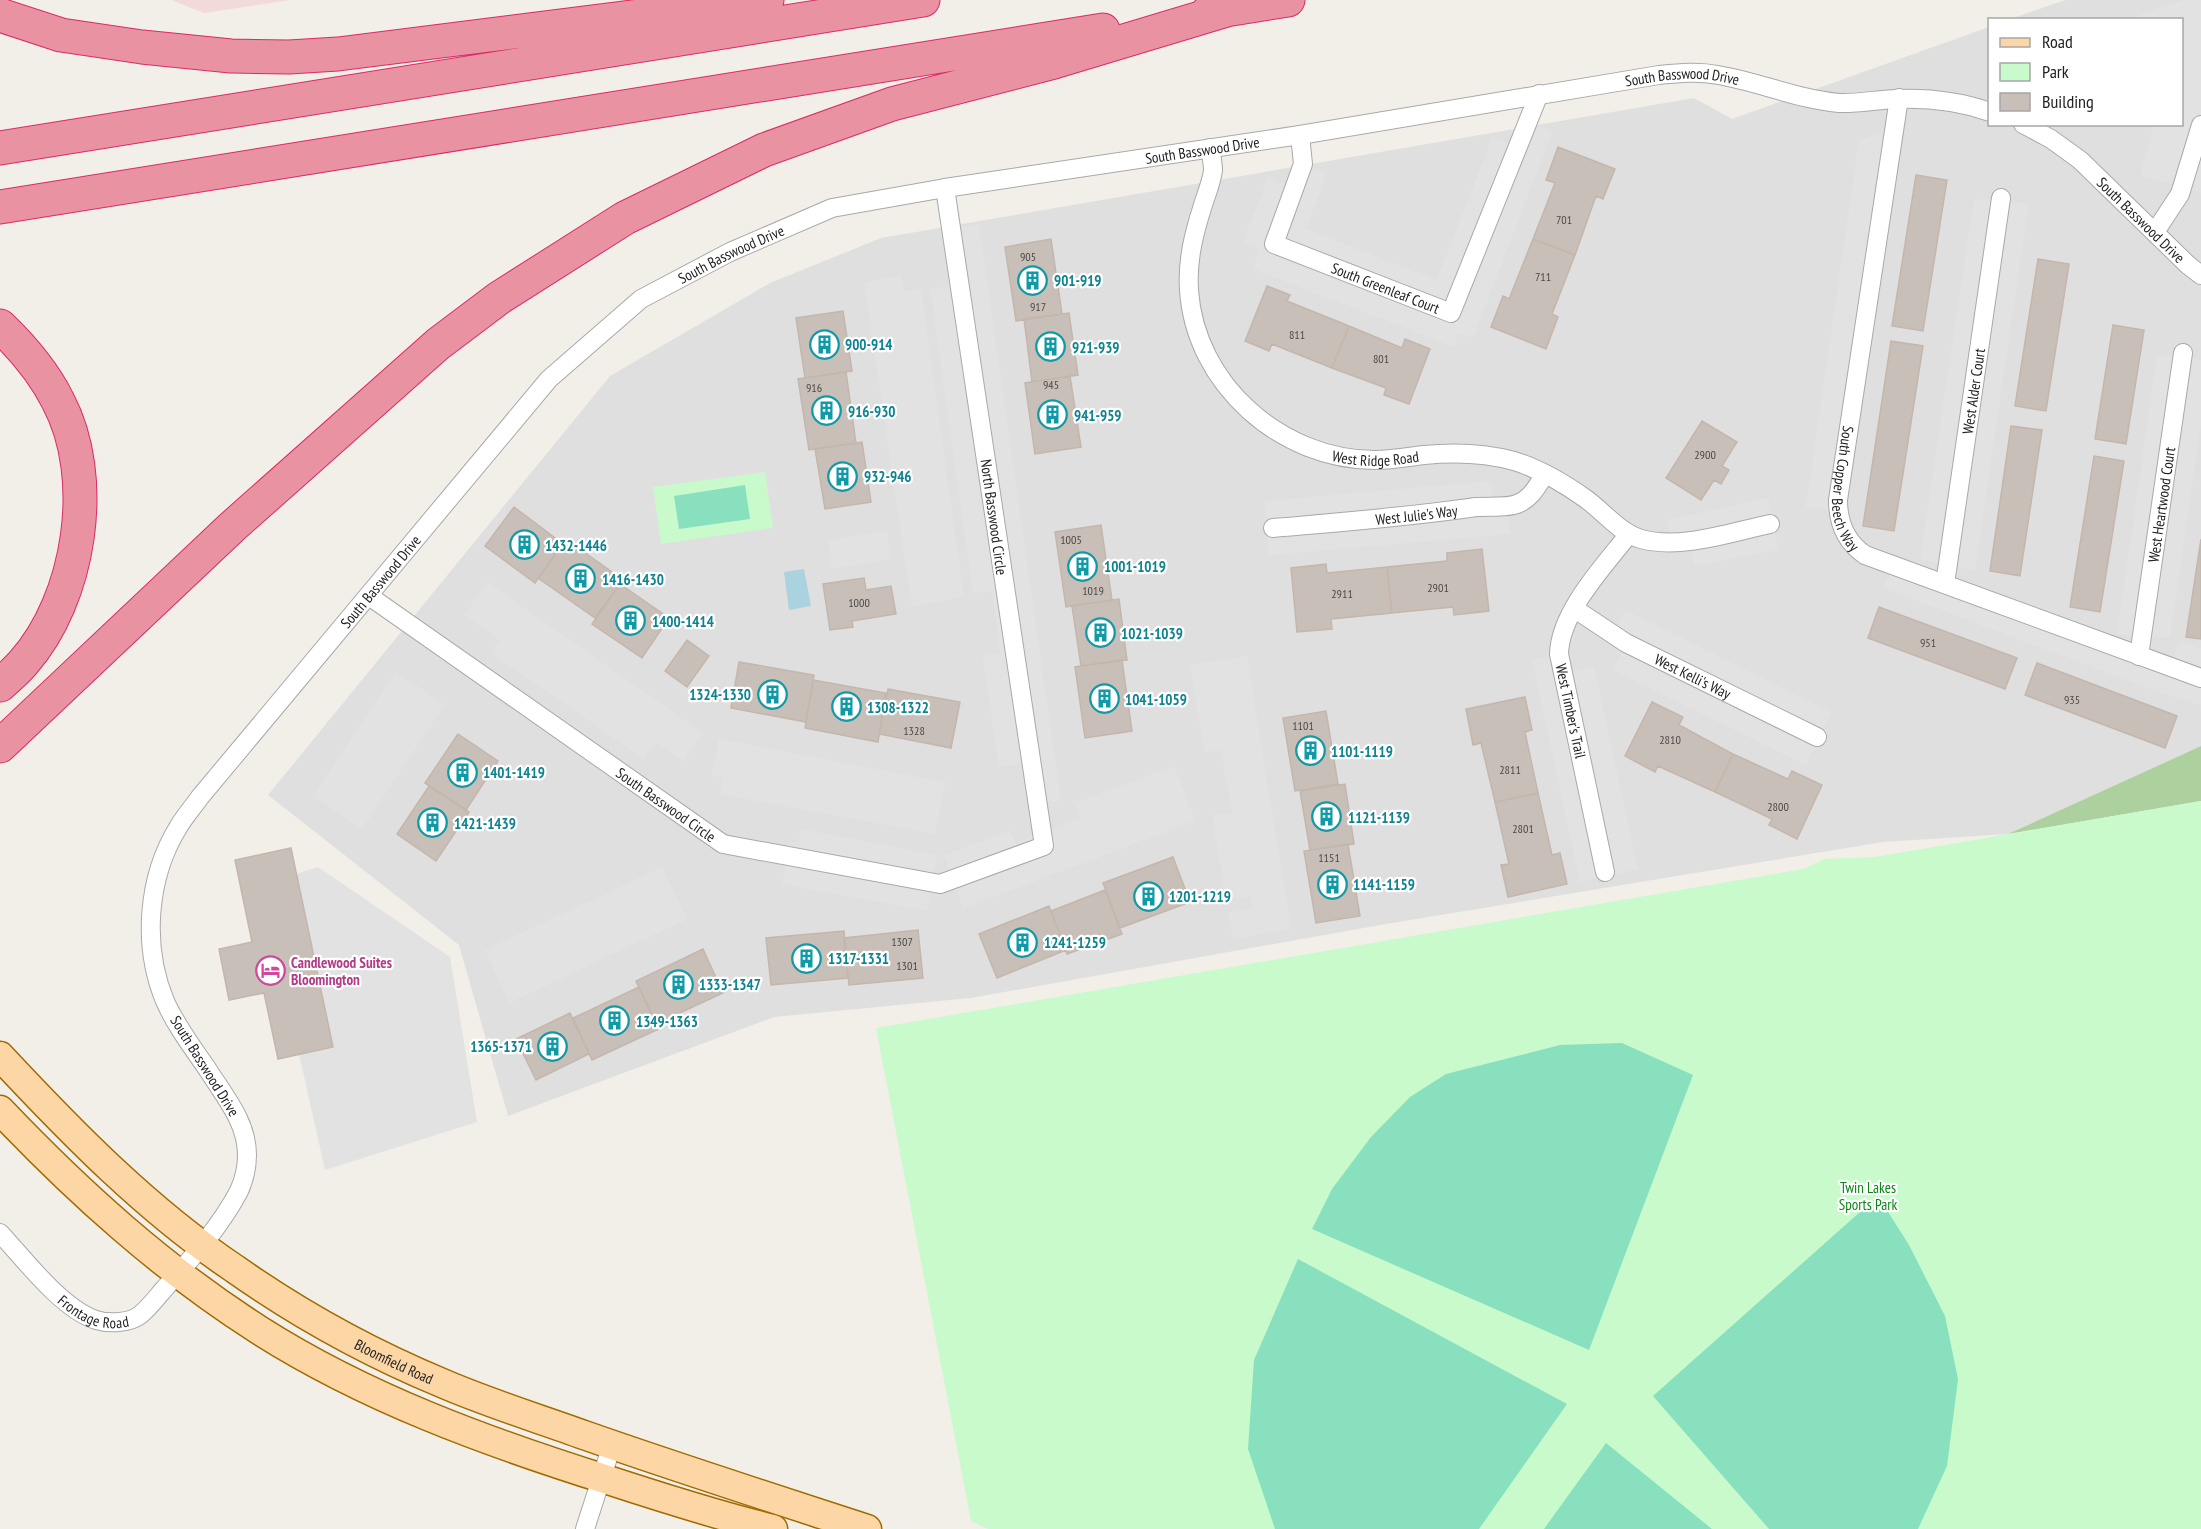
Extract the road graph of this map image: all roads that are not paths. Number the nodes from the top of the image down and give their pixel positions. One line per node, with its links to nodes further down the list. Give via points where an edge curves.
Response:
1 (767, 0): 5 (highway, via 289,57 142,47 61,35)
2 (923, 0): 12 (highway)
3 (1288, 0): 4 (highway)
4 (1230, 9): 16 (highway); 32 (highway, via 1054,62 892,104 764,150 624,218 499,297 438,344 232,527)
5 (0, 15)
6 (1539, 94): 7 (street, South Basswood Drive, via 1688,72 1736,78 1814,100 1842,103); 11 (street, South Basswood Drive); 11 (street, South Greenleaf Court, via 1451,313 1274,244 1303,164)
7 (1899, 98): 8 (street, South Basswood Drive, via 1953,103); 25 (street, South Copper Beech Way, via 1838,516 1848,539 1865,555)
8 (1988, 112)
9 (2201, 124): 17 (street, via 2180,194)
10 (2026, 126): 17 (street, South Basswood Drive, via 2080,160)
11 (1300, 135): 13 (street, South Basswood Drive)
12 (0, 148)
13 (1210, 148): 14 (street, South Basswood Drive); 21 (street, West Ridge Road, via 1213,172 1192,244 1189,291 1196,329 1206,353 1224,384 1247,409 1281,435 1336,456 1376,460 1479,454 1518,462)
14 (945, 188): 26 (street, South Basswood Drive, via 832,208 730,252 641,299 549,379); 33 (street, North Basswood Circle)
15 (2001, 198): 25 (street, West Alder Court)
16 (0, 207)
17 (2155, 232): 18 (street, South Basswood Drive)
18 (2201, 275)
19 (0, 326): 30 (highway, via 40,371 59,403 72,439 80,519 61,599 24,662)
20 (2183, 353): 28 (street, West Heartwood Court)
21 (1545, 474): 23 (street, West Julie's Way, via 1534,492 1518,504); 24 (street, West Ridge Road)
22 (1770, 524): 24 (street, West Ridge Road, via 1671,543)
23 (1273, 528)
24 (1629, 534): 27 (street, West Timber's Trail, via 1584,591)
25 (1945, 584): 28 (street, South Copper Beech Way)
26 (369, 596): 33 (street, South Basswood Circle, via 723,844 940,884); 38 (street, South Basswood Drive, via 178,826 157,876 151,936 155,969 165,1000 240,1120 246,1140 247,1157 239,1190)
27 (1575, 609): 31 (street, West Kelli's Way, via 1626,643); 34 (street, West Timber's Trail, via 1560,641 1559,654)
28 (2139, 656): 29 (street, South Copper Beech Way)
29 (2201, 678)
30 (0, 685)
31 (1817, 737)
32 (0, 746)
33 (1044, 846)
34 (1605, 872)
35 (0, 1056): 38 (main road, Bloomfield Road, via 85,1144 165,1216)
36 (0, 1110): 38 (main road, Bloomfield Road, via 144,1248)
37 (0, 1233): 38 (street, Frontage Road, via 65,1302 99,1321 121,1322 139,1316)
38 (191, 1259): 39 (main road, Bloomfield Road, via 235,1270 359,1344 442,1384); 40 (main road, Bloomfield Road, via 260,1331 358,1385 432,1419)
39 (612, 1444): 40 (street); 43 (main road, Bloomfield Road)
40 (602, 1479): 41 (street); 42 (main road, Bloomfield Road)
41 (585, 1529)
42 (773, 1529)
43 (867, 1529)

